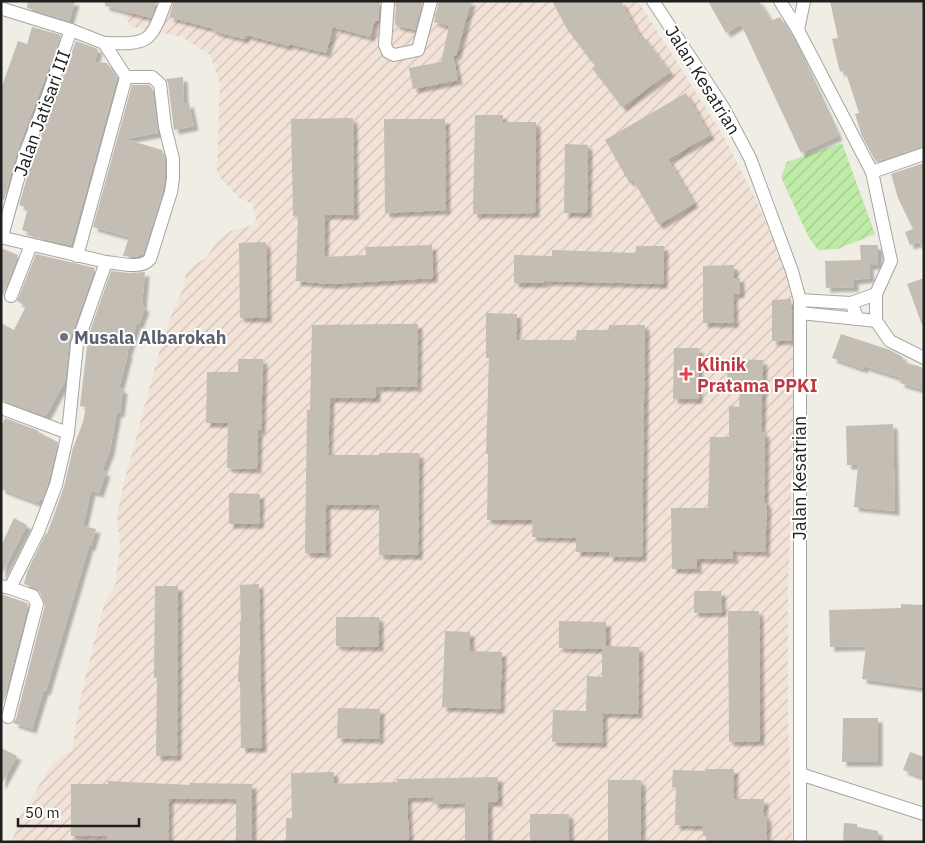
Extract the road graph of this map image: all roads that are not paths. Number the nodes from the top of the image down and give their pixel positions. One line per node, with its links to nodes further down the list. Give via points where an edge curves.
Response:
1 (166, 1): 10 (street, Jalan Jatisari III, via 149,38 135,43)
2 (388, 1): 3 (street, via 385,45 394,55 418,50)
3 (431, 1)
4 (653, 1): 20 (street, Jalan Kesatrian, via 723,107 750,158 792,271)
5 (780, 1): 9 (street)
6 (804, 1): 9 (street)
7 (3, 9): 8 (street, Jalan Jatisari III)
8 (71, 30): 10 (street, Jalan Jatisari III); 14 (street, Jalan Jatisari III, via 25,154 2,233 4,238)
9 (798, 30): 13 (street)
10 (104, 42): 11 (street)
11 (126, 77): 15 (street); 16 (street, Jalan Jatisari III, via 152,77 160,84 165,127 173,158 173,179 147,263)
12 (924, 154): 13 (street)
13 (872, 172): 17 (street, via 891,261)
14 (31, 245): 15 (street, Jalan Jatisari III); 18 (street)
15 (77, 256): 16 (street, Jalan Jatisari III)
16 (106, 262): 25 (street, via 77,344)
17 (876, 294): 19 (street); 22 (street)
18 (11, 296)
19 (851, 303): 20 (street); 21 (street)
20 (800, 307): 21 (street); 28 (street, Jalan Kesatrian)
21 (858, 320): 22 (street)
22 (876, 322): 23 (street, via 890,341)
23 (924, 358)
24 (1, 408): 25 (street)
25 (68, 433): 26 (street, via 56,485 38,532)
26 (6, 587): 27 (street, via 33,596 37,604)
27 (8, 717)
28 (800, 774): 29 (street); 30 (street, Jalan Kesatrian)
29 (924, 814)
30 (800, 842)

